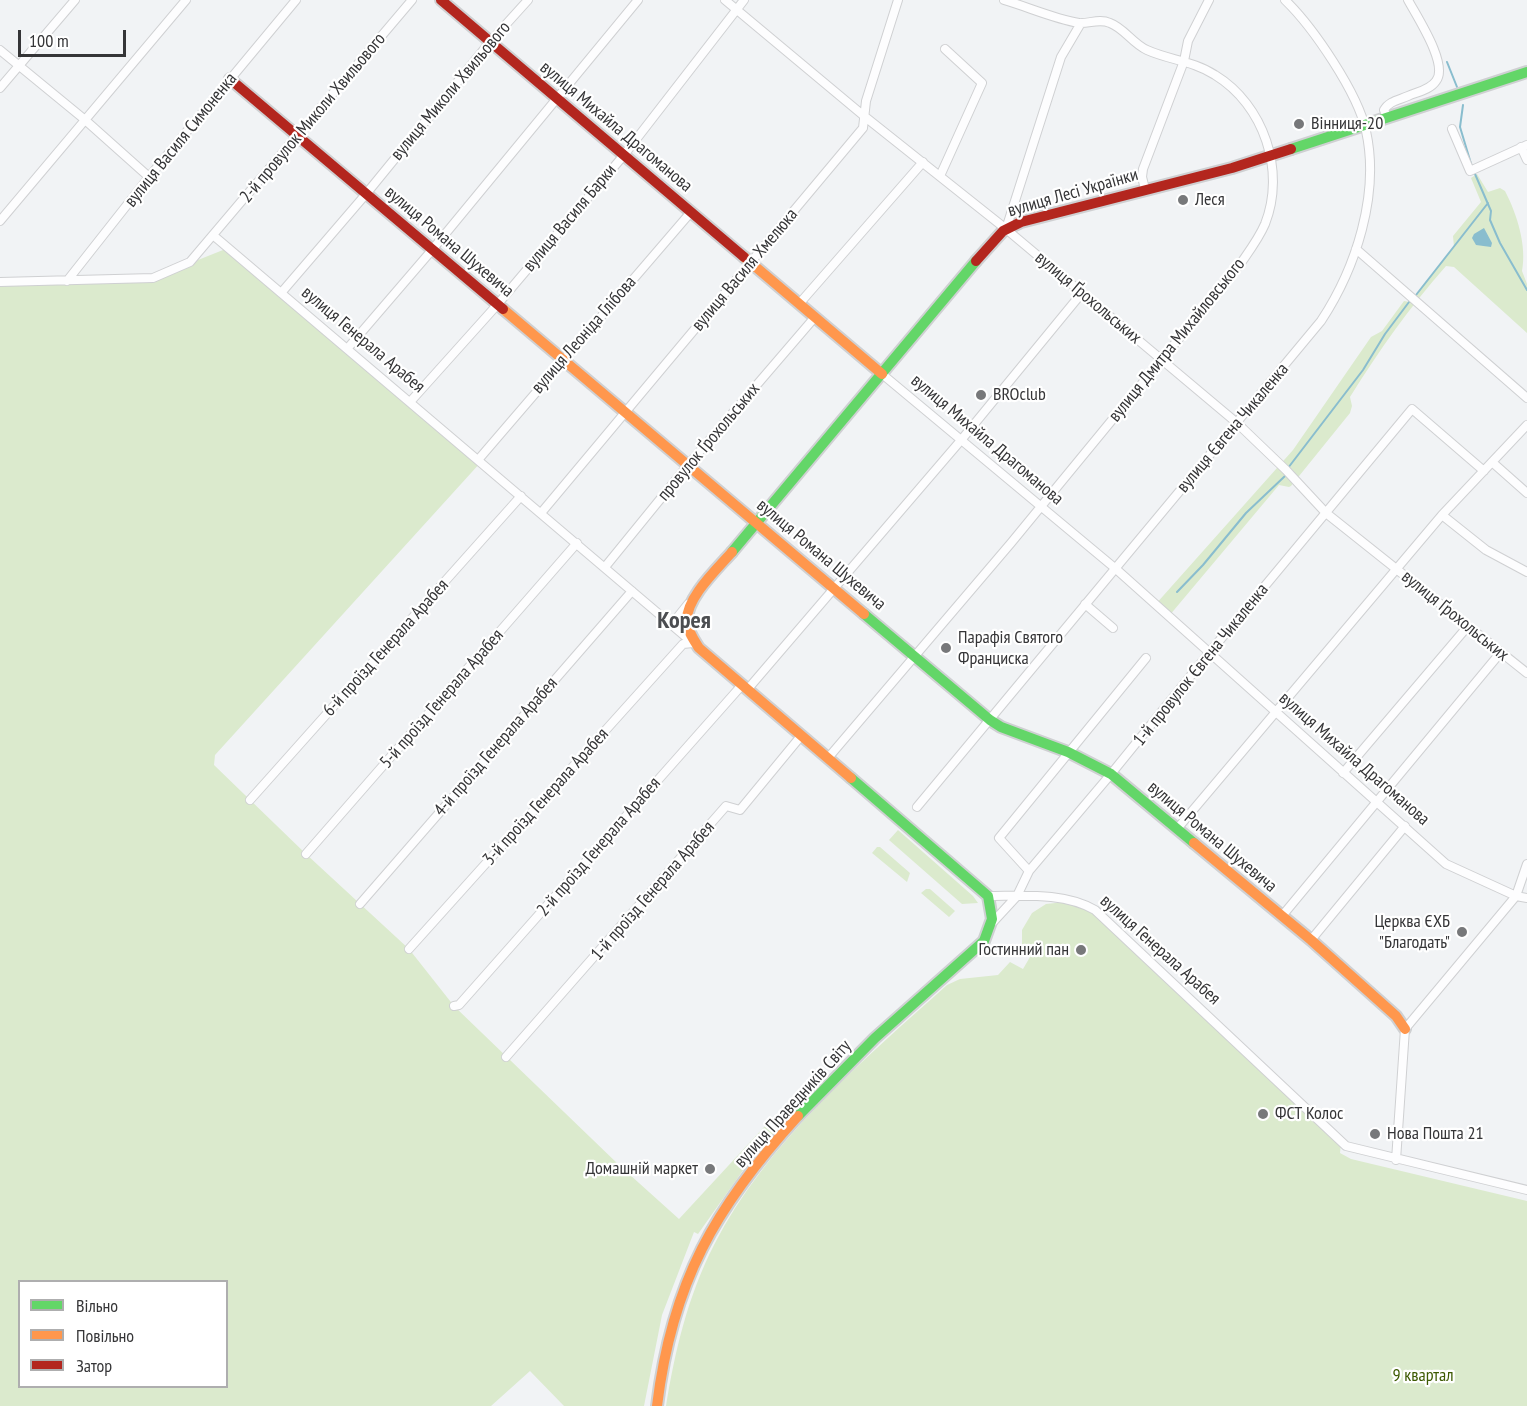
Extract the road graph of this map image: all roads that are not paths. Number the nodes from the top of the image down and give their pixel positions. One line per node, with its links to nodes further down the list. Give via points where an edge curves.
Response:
1 (75, 0): 21 (street)
2 (186, 0): 28 (street)
3 (296, 0): 23 (street, вулиця Василя Симоненка)
4 (412, 0): 31 (street, 2-й провулок Миколи Хвильового)
5 (441, 0): 17 (street, вулиця Михайла Драгоманова)
6 (528, 0): 17 (street, вулиця Миколи Хвильового)
7 (638, 0): 25 (street)
8 (725, 0): 15 (street, вулиця Ґрохольських)
9 (744, 0): 15 (street, вулиця Василя Барки)
10 (898, 0): 26 (street, вулиця Василя Хмелюка)
11 (1004, 0): 16 (street, вулиця Дмитра Михайловського)
12 (1209, 0): 20 (street, via 1188,41)
13 (1285, 0): 29 (street, вулиця Євгена Чикаленка, via 1324,48)
14 (1408, 0): 27 (street, via 1438,58 1440,74 1429,87 1387,106)
15 (737, 9): 26 (street, вулиця Ґрохольських); 33 (street, вулиця Василя Барки)
16 (1081, 23): 20 (street, вулиця Дмитра Михайловського, via 1111,23 1143,48); 43 (street, via 1061,57)
17 (490, 42): 25 (street, вулиця Михайла Драгоманова); 40 (street, вулиця Миколи Хвильового)
18 (945, 49): 37 (street, via 982,83)
19 (0, 50): 21 (street)
20 (1184, 61): 34 (street, вулиця Дмитра Михайловського, via 1216,75 1234,91 1259,124); 39 (street, via 1143,169)
21 (19, 65): 24 (street); 28 (street)
22 (1527, 72): 27 (street, вулиця Лесі Українки)
23 (230, 79): 31 (street, вулиця Романа Шухевича); 38 (street, вулиця Василя Симоненка)
24 (0, 88)
25 (558, 99): 33 (street, вулиця Михайла Драгоманова); 45 (street)
26 (864, 116): 36 (street, вулиця Ґрохольських); 47 (street, вулиця Василя Хмелюка, via 863,128)
27 (1387, 117): 29 (street, вулиця Лесі Українки)
28 (84, 119): 38 (street); 42 (street)
29 (1364, 124): 34 (street, вулиця Лесі Українки); 46 (street, вулиця Євгена Чикаленка, via 1371,163 1368,198)
30 (1452, 129): 32 (street, via 1467,169 1472,171)
31 (297, 135): 40 (street, вулиця Романа Шухевича); 44 (street, 2-й провулок Миколи Хвильового)
32 (1524, 146): 35 (street)
33 (624, 155): 41 (street, вулиця Михайла Драгоманова); 53 (street, вулиця Василя Барки)
34 (1271, 155): 39 (street, вулиця Лесі Українки); 57 (street, вулиця Дмитра Михайловського, via 1271,201 1261,233)
35 (1527, 160)
36 (923, 162): 37 (street, вулиця Ґрохольських); 52 (street)
37 (940, 176): 43 (street, вулиця Ґрохольських)
38 (149, 177): 48 (street, вулиця Василя Симоненка)
39 (1145, 189): 43 (street, вулиця Лесі Українки)
40 (366, 194): 45 (street, вулиця Романа Шухевича); 50 (street, вулиця Миколи Хвильового)
41 (691, 212): 47 (street, вулиця Михайла Драгоманова); 56 (street, вулиця Леоніда Глібова)
42 (0, 221)
43 (1006, 229): 51 (street, вулиця Ґрохольських); 58 (street, вулиця Лесі Українки)
44 (214, 236): 48 (street, via 190,262 153,278); 50 (street, вулиця Генерала Арабея)
45 (432, 249): 53 (street, вулиця Романа Шухевича); 55 (street)
46 (1356, 249): 59 (street); 62 (street, вулиця Євгена Чикаленка, via 1339,291 1321,321)
47 (751, 263): 52 (street, вулиця Михайла Драгоманова); 61 (street, вулиця Василя Хмелюка)
48 (67, 280): 49 (street)
49 (0, 282)
50 (281, 292): 55 (street, вулиця Генерала Арабея)
51 (1081, 294): 57 (street, вулиця Ґрохольських); 64 (street, 2-й проїзд Генерала Арабея)
52 (799, 304): 54 (street, вулиця Михайла Драгоманова)
53 (497, 305): 56 (street, вулиця Романа Шухевича); 60 (street, вулиця Василя Барки)
54 (814, 317): 58 (street, вулиця Михайла Драгоманова); 67 (street, провулок Ґрохольських)
55 (347, 349): 60 (street, вулиця Генерала Арабея)
56 (563, 359): 61 (street, вулиця Романа Шухевича); 65 (street, вулиця Леоніда Глібова)
57 (1162, 360): 62 (street, вулиця Ґрохольських); 71 (street, вулиця Дмитра Михайловського)
58 (882, 374): 64 (street, вулиця Михайла Драгоманова); 75 (street, вулиця Лесі Українки)
59 (1527, 398)
60 (410, 402): 65 (street, вулиця Генерала Арабея)
61 (627, 412): 67 (street, вулиця Романа Шухевича); 72 (street, вулиця Василя Хмелюка)
62 (1237, 423): 73 (street, вулиця Ґрохольських); 78 (street, вулиця Євгена Чикаленка)
63 (1527, 425): 66 (street)
64 (962, 439): 71 (street, вулиця Михайла Драгоманова); 81 (street, 2-й проїзд Генерала Арабея)
65 (478, 460): 70 (street, вулиця Генерала Арабея)
66 (1492, 462): 68 (street); 69 (street)
67 (688, 465): 75 (street, вулиця Романа Шухевича); 77 (street, провулок Ґрохольських)
68 (1484, 471): 73 (street, 1-й провулок Євгена Чикаленка, via 1412,409); 74 (street)
69 (1527, 493)
70 (521, 496): 72 (street, вулиця Генерала Арабея); 102 (street, 6-й проїзд Генерала Арабея)
71 (1042, 506): 78 (street, вулиця Михайла Драгоманова); 91 (street, вулиця Дмитра Михайловського)
72 (541, 513): 76 (street, вулиця Генерала Арабея)
73 (1326, 513): 79 (street, вулиця Ґрохольських); 89 (street, 1-й провулок Євгена Чикаленка)
74 (1442, 515): 79 (street); 80 (street, via 1486,550)
75 (756, 523): 81 (street, вулиця Романа Шухевича); 83 (street, вулиця Лесі Українки)
76 (577, 543): 77 (street, вулиця Генерала Арабея); 107 (street, 5-й проїзд Генерала Арабея)
77 (605, 567): 82 (street, вулиця Генерала Арабея)
78 (1116, 569): 84 (street, вулиця Євгена Чикаленка); 89 (street, вулиця Михайла Драгоманова)
79 (1397, 569): 86 (street, вулиця Ґрохольських); 95 (street)
80 (1527, 572)
81 (835, 588): 91 (street, вулиця Романа Шухевича); 94 (street, 2-й проїзд Генерала Арабея)
82 (632, 591): 85 (street, вулиця Генерала Арабея); 114 (street, 4-й проїзд Генерала Арабея)
83 (699, 591): 85 (street); 88 (street, вулиця Лесі Українки, via 686,620)
84 (1085, 604): 87 (street); 96 (street, вулиця Євгена Чикаленка)
85 (672, 624): 88 (street, вулиця Генерала Арабея)
86 (1468, 626): 90 (street, вулиця Ґрохольських); 100 (street)
87 (1113, 628)
88 (696, 646): 94 (street); 118 (street, 3-й проїзд Генерала Арабея, via 683,644)
89 (1210, 652): 95 (street, вулиця Михайла Драгоманова); 101 (street, 1-й провулок Євгена Чикаленка)
90 (1501, 652): 93 (street, вулиця Ґрохольських); 103 (street)
91 (916, 657): 96 (street, вулиця Романа Шухевича); 99 (street, вулиця Дмитра Михайловського)
92 (1146, 658): 98 (street)
93 (1527, 673)
94 (745, 687): 97 (street); 119 (street, 2-й проїзд Генерала Арабея, via 459,1005)
95 (1275, 713): 100 (street, вулиця Михайла Драгоманова); 106 (street)
96 (990, 720): 98 (street, вулиця Романа Шухевича); 104 (street, вулиця Євгена Чикаленка)
97 (801, 736): 99 (street); 121 (street, 1-й проїзд Генерала Арабея, via 740,810 726,806)
98 (1068, 752): 101 (street, вулиця Романа Шухевича); 109 (street, via 999,838)
99 (828, 759): 110 (street)
100 (1343, 773): 103 (street, вулиця Михайла Драгоманова)
101 (1111, 774): 106 (street, вулиця Романа Шухевича); 109 (street, 1-й провулок Євгена Чикаленка)
102 (250, 800)
103 (1376, 801): 105 (street, вулиця Михайла Драгоманова); 115 (street)
104 (917, 807)
105 (1405, 826): 112 (street, вулиця Михайла Драгоманова, via 1446,864); 117 (street)
106 (1178, 829): 115 (street, вулиця Романа Шухевича)
107 (306, 854)
108 (1527, 864): 112 (street)
109 (1029, 871): 111 (street, 1-й провулок Євгена Чикаленка)
110 (988, 896): 111 (street, вулиця Генерала Арабея); 116 (street)
111 (1017, 896): 116 (street, 1-й провулок Євгена Чикаленка); 122 (street, вулиця Генерала Арабея, via 1074,901 1095,910 1341,1143)
112 (1516, 896): 113 (street, вулиця Михайла Драгоманова); 120 (street)
113 (1527, 898)
114 (360, 904)
115 (1282, 916): 117 (street, вулиця Романа Шухевича)
116 (993, 922): 124 (street, вулиця Праведників Світу, via 984,941 873,1040 806,1109 736,1193 705,1240 688,1279 672,1329)
117 (1311, 940): 120 (street, вулиця Романа Шухевича, via 1396,1016)
118 (409, 949)
119 (454, 1006)
120 (1405, 1029): 122 (street)
121 (506, 1057)
122 (1396, 1160): 123 (street, вулиця Генерала Арабея)
123 (1527, 1190)
124 (657, 1406)

